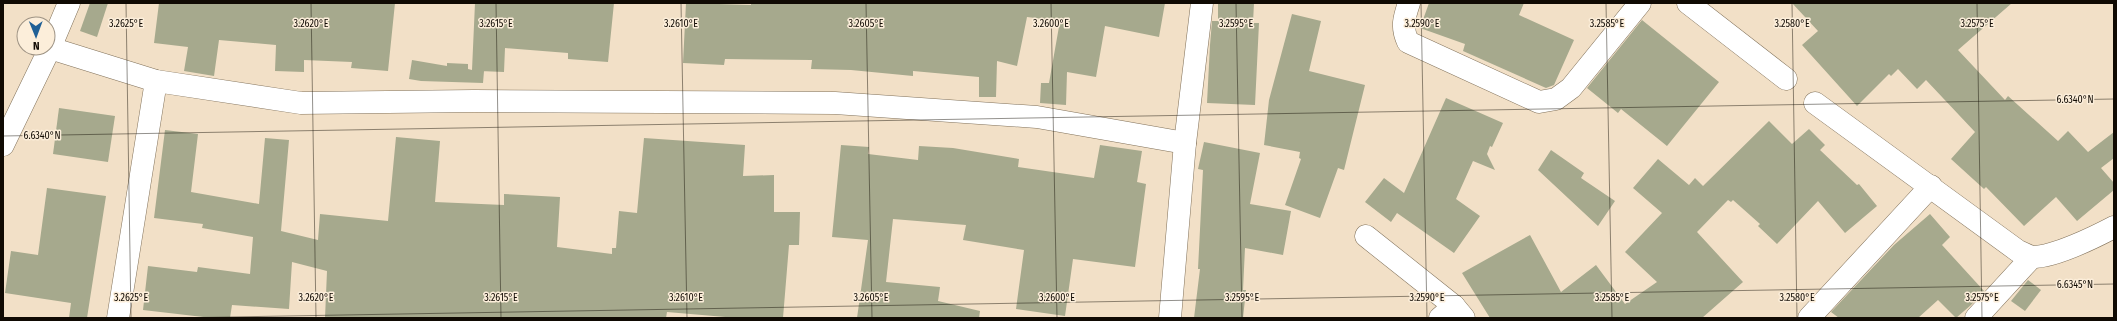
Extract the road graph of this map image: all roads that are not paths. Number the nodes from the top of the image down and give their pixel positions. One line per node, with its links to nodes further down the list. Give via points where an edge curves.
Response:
1 (70, 3): 6 (street)
2 (1202, 3): 12 (street)
3 (1409, 3): 4 (street, via 1403,31 1408,42 1539,102 1556,100 1571,88)
4 (1640, 3)
5 (1688, 3): 9 (street)
6 (56, 34)
7 (56, 50): 10 (street)
8 (46, 56): 13 (street)
9 (1786, 79)
10 (156, 81): 12 (street, via 301,103 835,103 1036,117); 19 (street)
11 (1815, 104): 14 (street)
12 (1185, 143): 20 (street)
13 (3, 145)
14 (1931, 186): 17 (street, via 2018,251); 21 (street)
15 (2114, 227): 17 (street, via 2050,254)
16 (1366, 236): 18 (street)
17 (2032, 257): 22 (street)
18 (1453, 314)
19 (118, 318)
20 (1170, 318)
21 (1810, 318)
22 (1976, 318)

